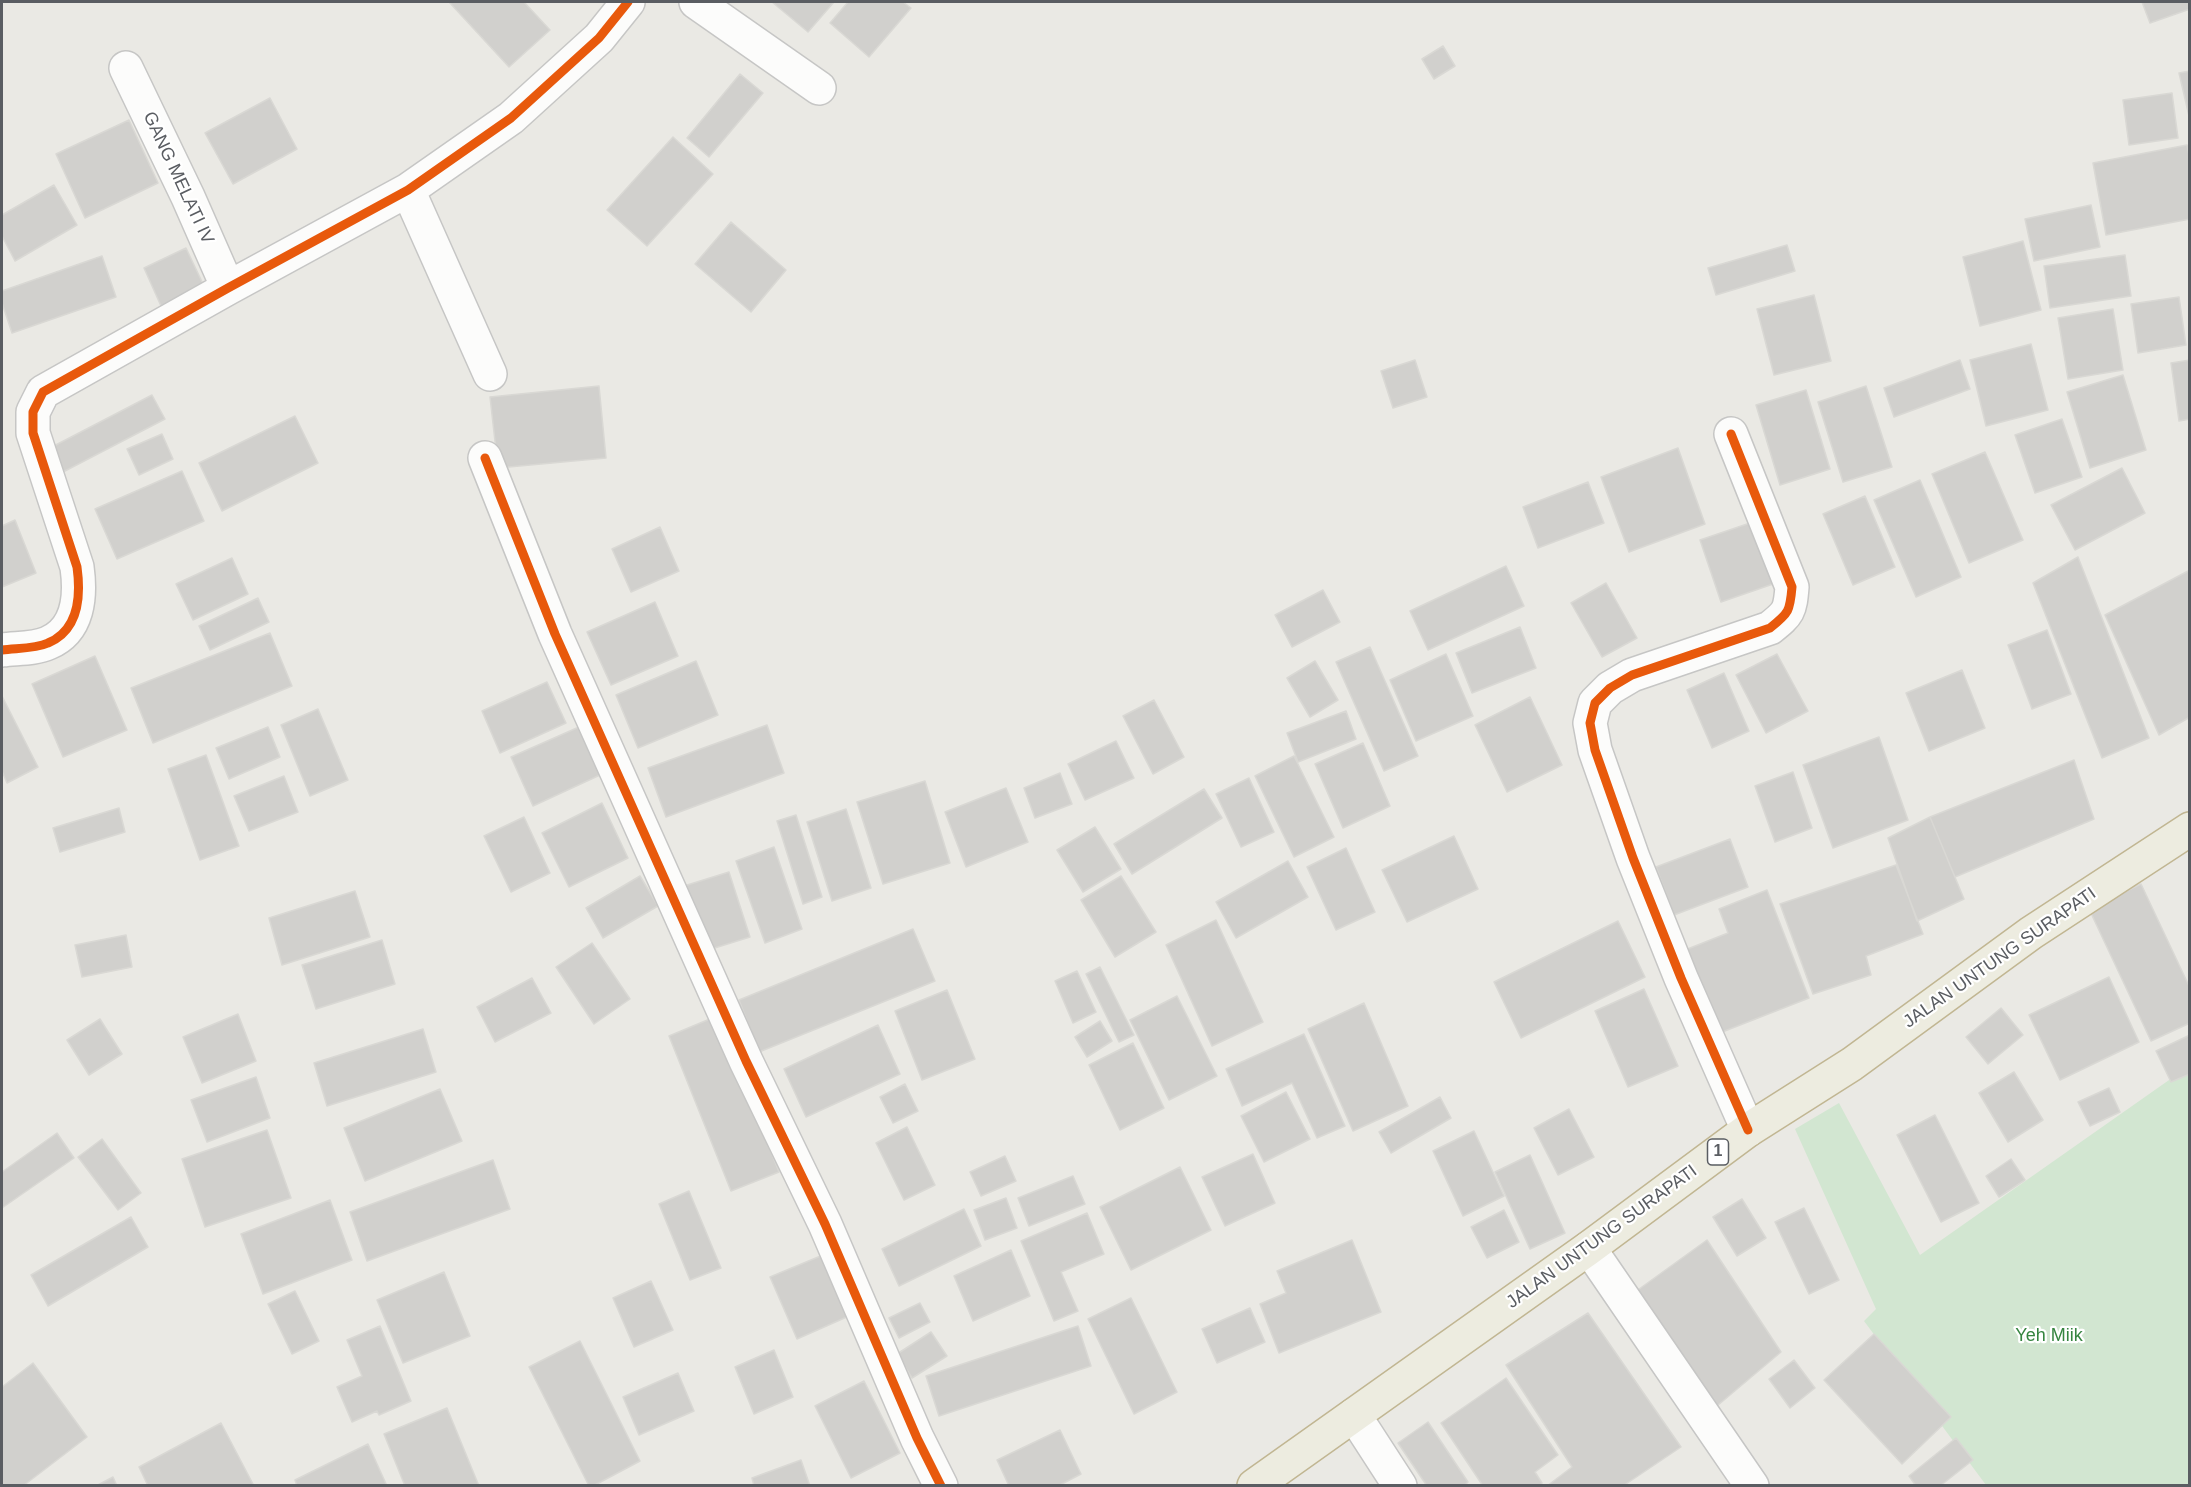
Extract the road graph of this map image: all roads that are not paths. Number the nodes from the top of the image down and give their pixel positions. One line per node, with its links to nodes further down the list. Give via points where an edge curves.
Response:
1 (628, 2): 5 (street, via 599,38 511,118)
2 (696, 2): 4 (street)
3 (126, 68): 6 (street, GANG MELATI IV)
4 (819, 88)
5 (408, 190): 6 (street); 7 (street)
6 (228, 288): 10 (street, via 43,392 33,412 33,433 77,567 80,589 76,614 63,633 46,644)
7 (490, 374)
8 (1731, 434): 12 (street, via 1792,587 1786,616 1770,628 1632,675 1595,703 1590,723 1595,750 1634,858 1681,978)
9 (485, 458): 16 (street, via 555,634)
10 (2, 650)
11 (2190, 829): 12 (highway, JALAN UNTUNG SURAPATI / 1, via 2031,933 1852,1064)
12 (1748, 1130): 13 (highway, JALAN UNTUNG SURAPATI / 1)
13 (1589, 1248): 14 (highway, JALAN UNTUNG SURAPATI / 1); 15 (street)
14 (1354, 1415): 17 (highway, JALAN UNTUNG SURAPATI / 1); 18 (street)
15 (1741, 1482)
16 (941, 1485)
17 (1254, 1485)
18 (1400, 1485)

